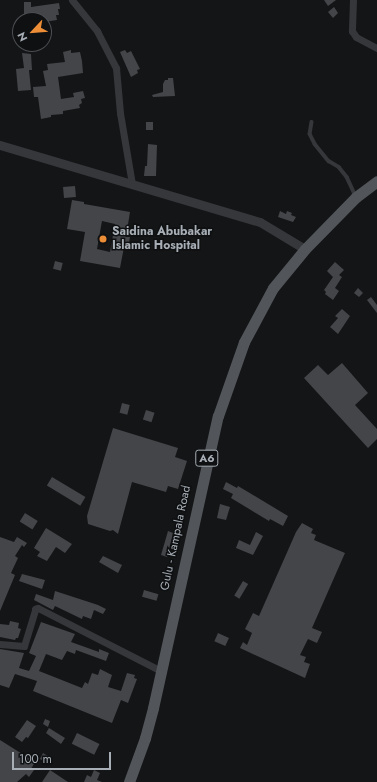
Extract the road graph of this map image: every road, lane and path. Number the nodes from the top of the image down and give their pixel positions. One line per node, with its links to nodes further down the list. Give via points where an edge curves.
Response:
1 (72, 0): 7 (street, via 97,31 116,68 120,113)
2 (353, 0): 3 (street, via 352,31 356,37)
3 (377, 48)
4 (312, 122): 8 (lane, via 310,134 315,144 347,177)
5 (0, 145): 7 (street)
6 (377, 181): 8 (main road, Gulu - Kampala Road / A6)
7 (132, 184): 9 (street, via 260,222)
8 (356, 197): 9 (main road, Gulu - Kampala Road / A6)
9 (305, 249): 11 (main road, Gulu - Kampala Road / A6, via 273,288 263,305 244,342 229,381 207,458)
10 (0, 644): 11 (street, via 24,645 35,609 38,608)
11 (161, 671): 12 (main road, Gulu - Kampala Road / A6, via 145,738)
12 (128, 782)

